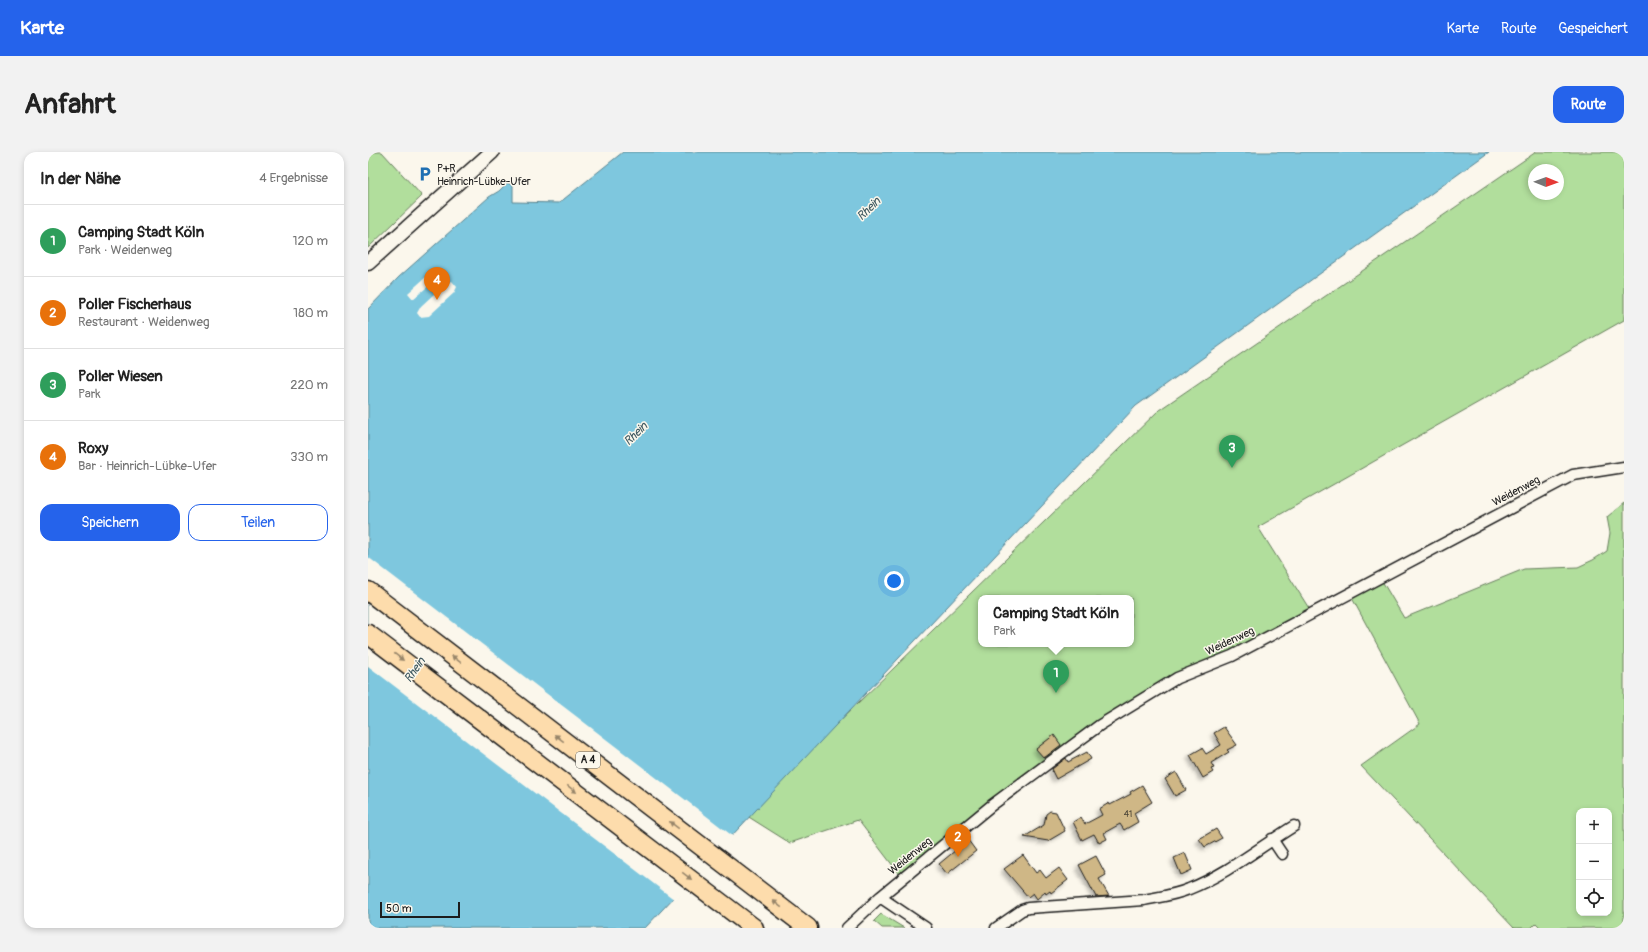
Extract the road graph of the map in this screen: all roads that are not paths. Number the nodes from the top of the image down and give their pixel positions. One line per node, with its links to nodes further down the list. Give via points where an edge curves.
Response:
1 (492, 152): 2 (main road)
2 (368, 263)
3 (1624, 467): 9 (street, Weidenweg, via 1573,475 1232,656 1177,678 1100,725 1028,778)
4 (368, 591): 11 (highway, A 4, one-way to 4)
5 (368, 634): 10 (highway, one-way to 10)
6 (1294, 826): 7 (street)
7 (1272, 839): 8 (street); 14 (street, via 1216,877 1188,890 1144,900 1028,908)
8 (1282, 854)
9 (880, 897): 12 (street, Weidenweg); 13 (street)
10 (754, 928)
11 (808, 928)
12 (847, 928)
13 (926, 928)
14 (996, 928)

